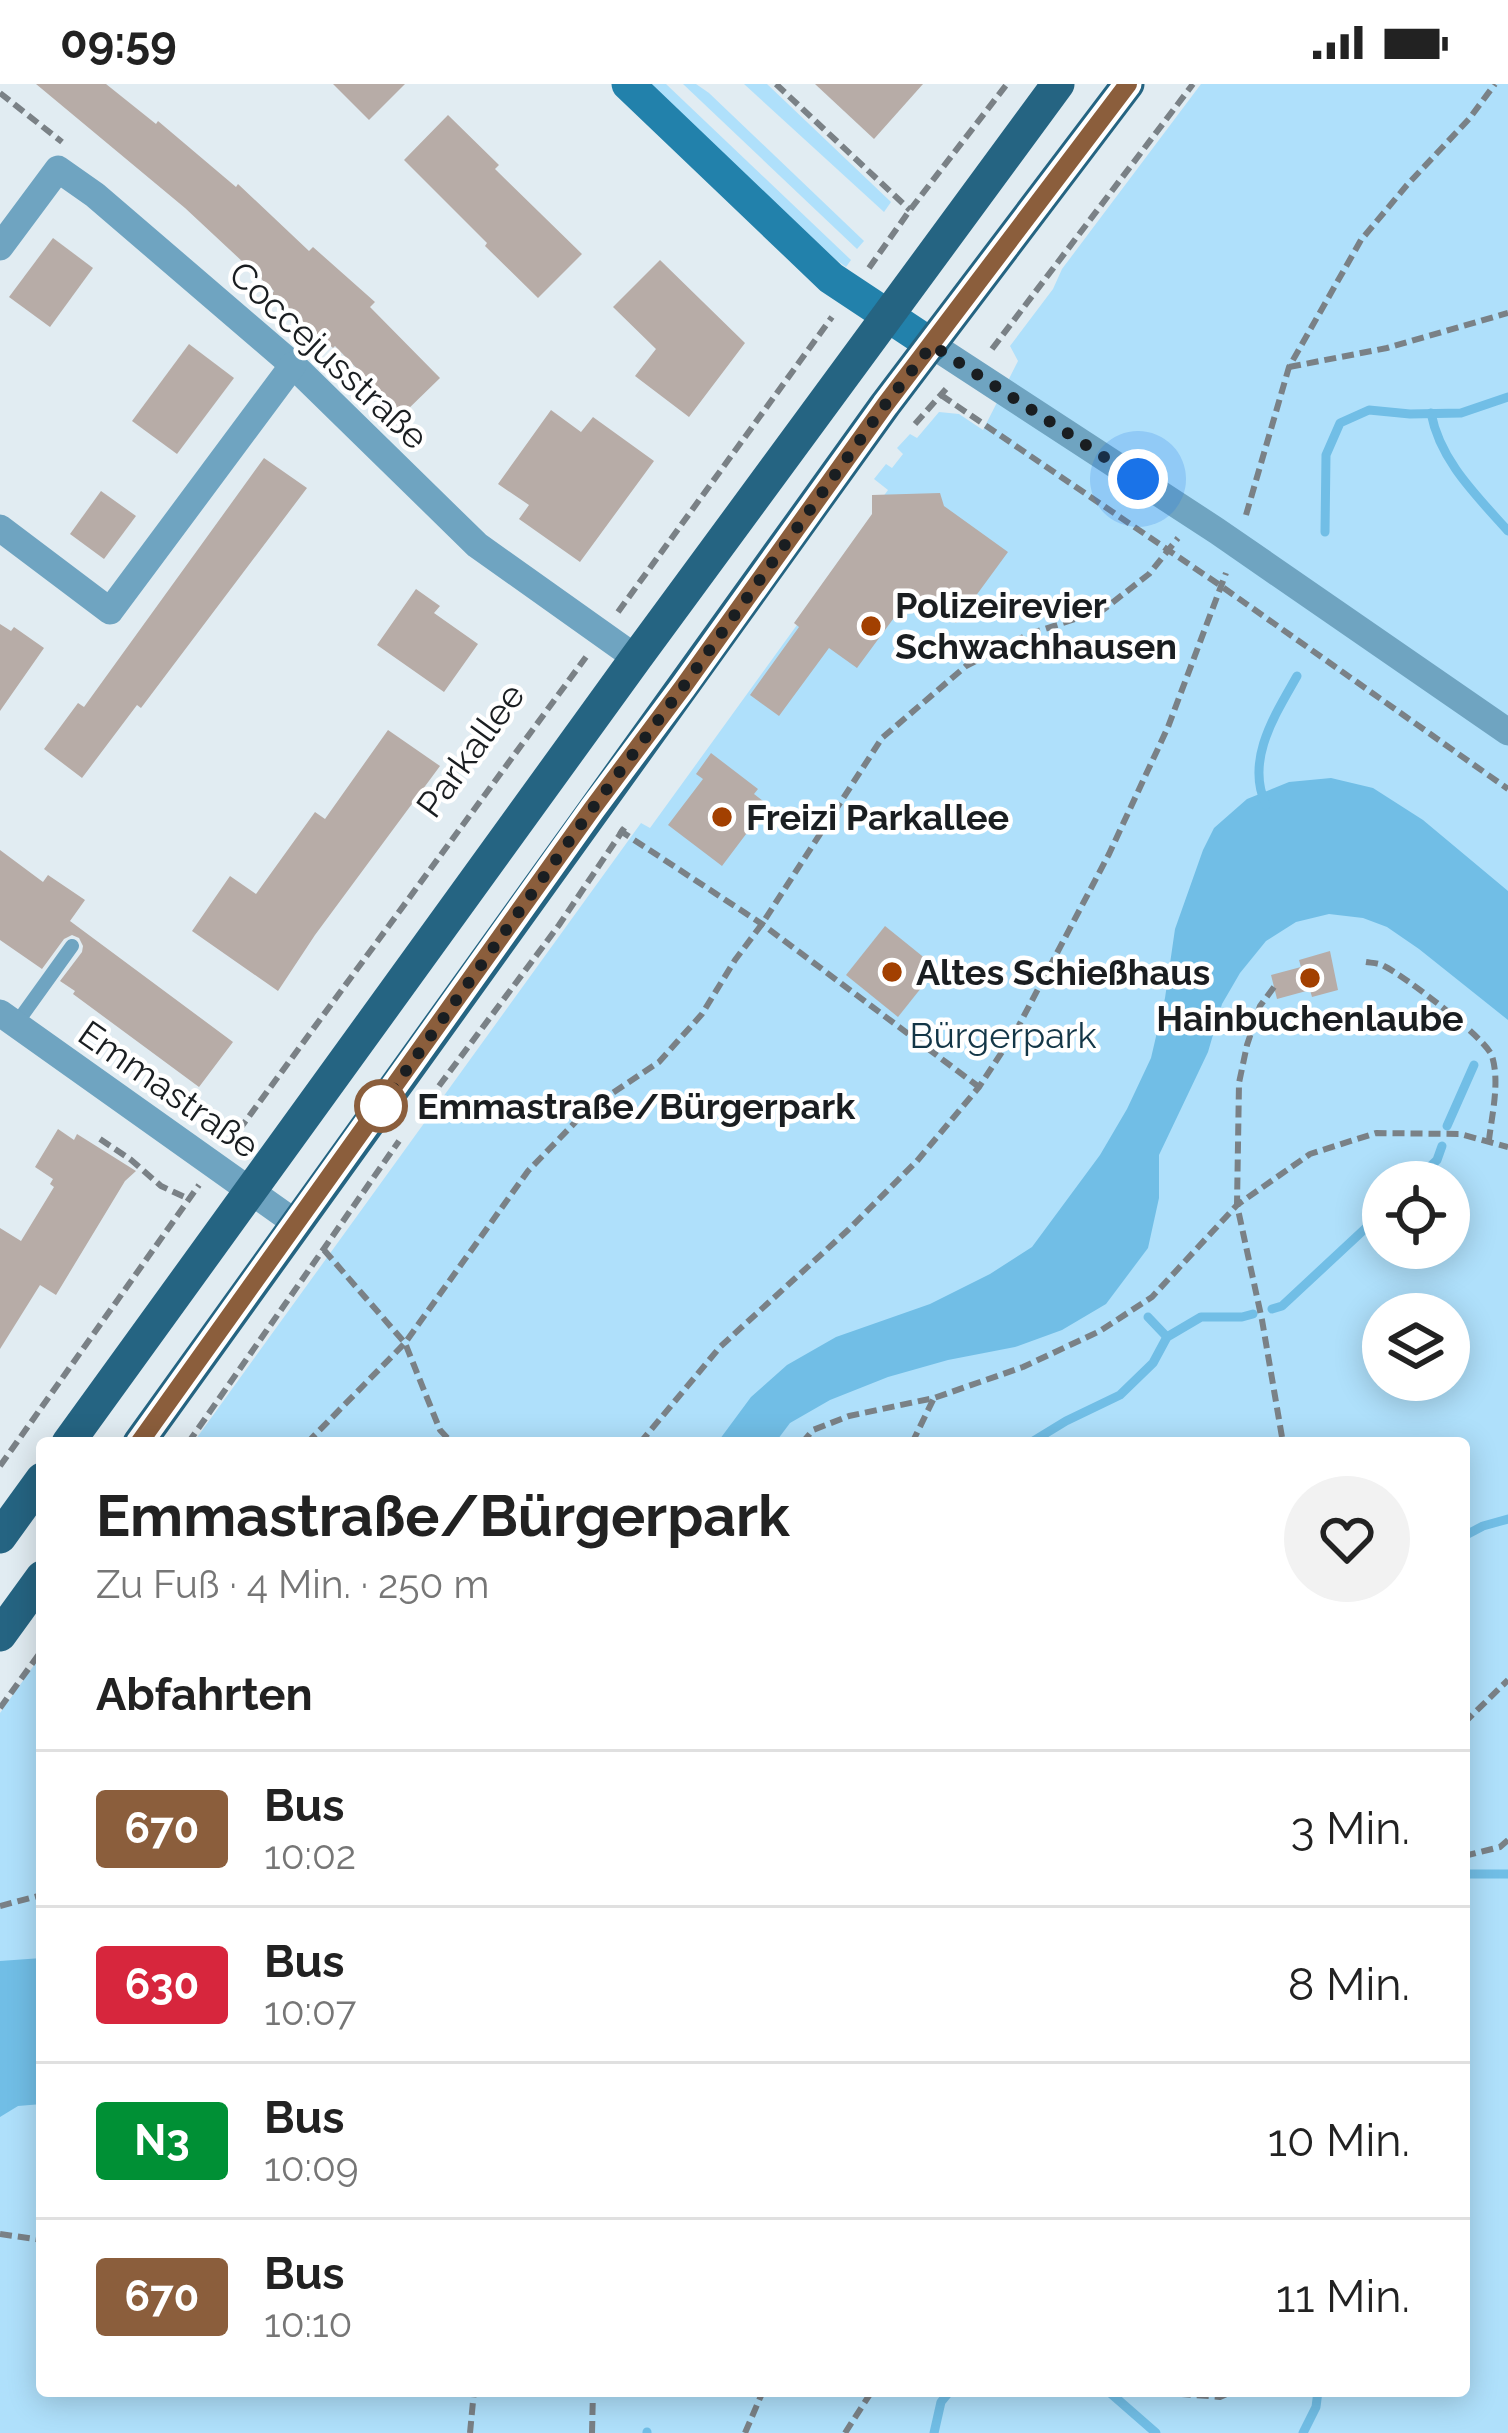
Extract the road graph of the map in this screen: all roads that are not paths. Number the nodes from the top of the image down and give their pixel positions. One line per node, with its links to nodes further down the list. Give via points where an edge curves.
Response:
1 (628, 84): 5 (main road, via 831,278)
2 (1058, 84): 5 (main road)
3 (1128, 84): 6 (main road)
4 (0, 247): 7 (street, Coccejusstraße, via 58,169)
5 (888, 316): 6 (main road); 9 (main road)
6 (932, 345): 10 (street); 14 (main road)
7 (293, 365): 8 (street, via 110,611); 9 (street, Coccejusstraße, via 477,545)
8 (0, 528)
9 (636, 658): 13 (main road)
10 (1508, 731)
11 (72, 946): 12 (lane)
12 (8, 1018): 13 (street, Emmastraße)
13 (249, 1189): 14 (street, Emmastraße); 15 (main road)
14 (297, 1224): 16 (main road)
15 (72, 1437)
16 (143, 1437)
17 (36, 1487): 18 (main road)
18 (0, 1537)
19 (36, 1585): 20 (main road)
20 (0, 1635)

